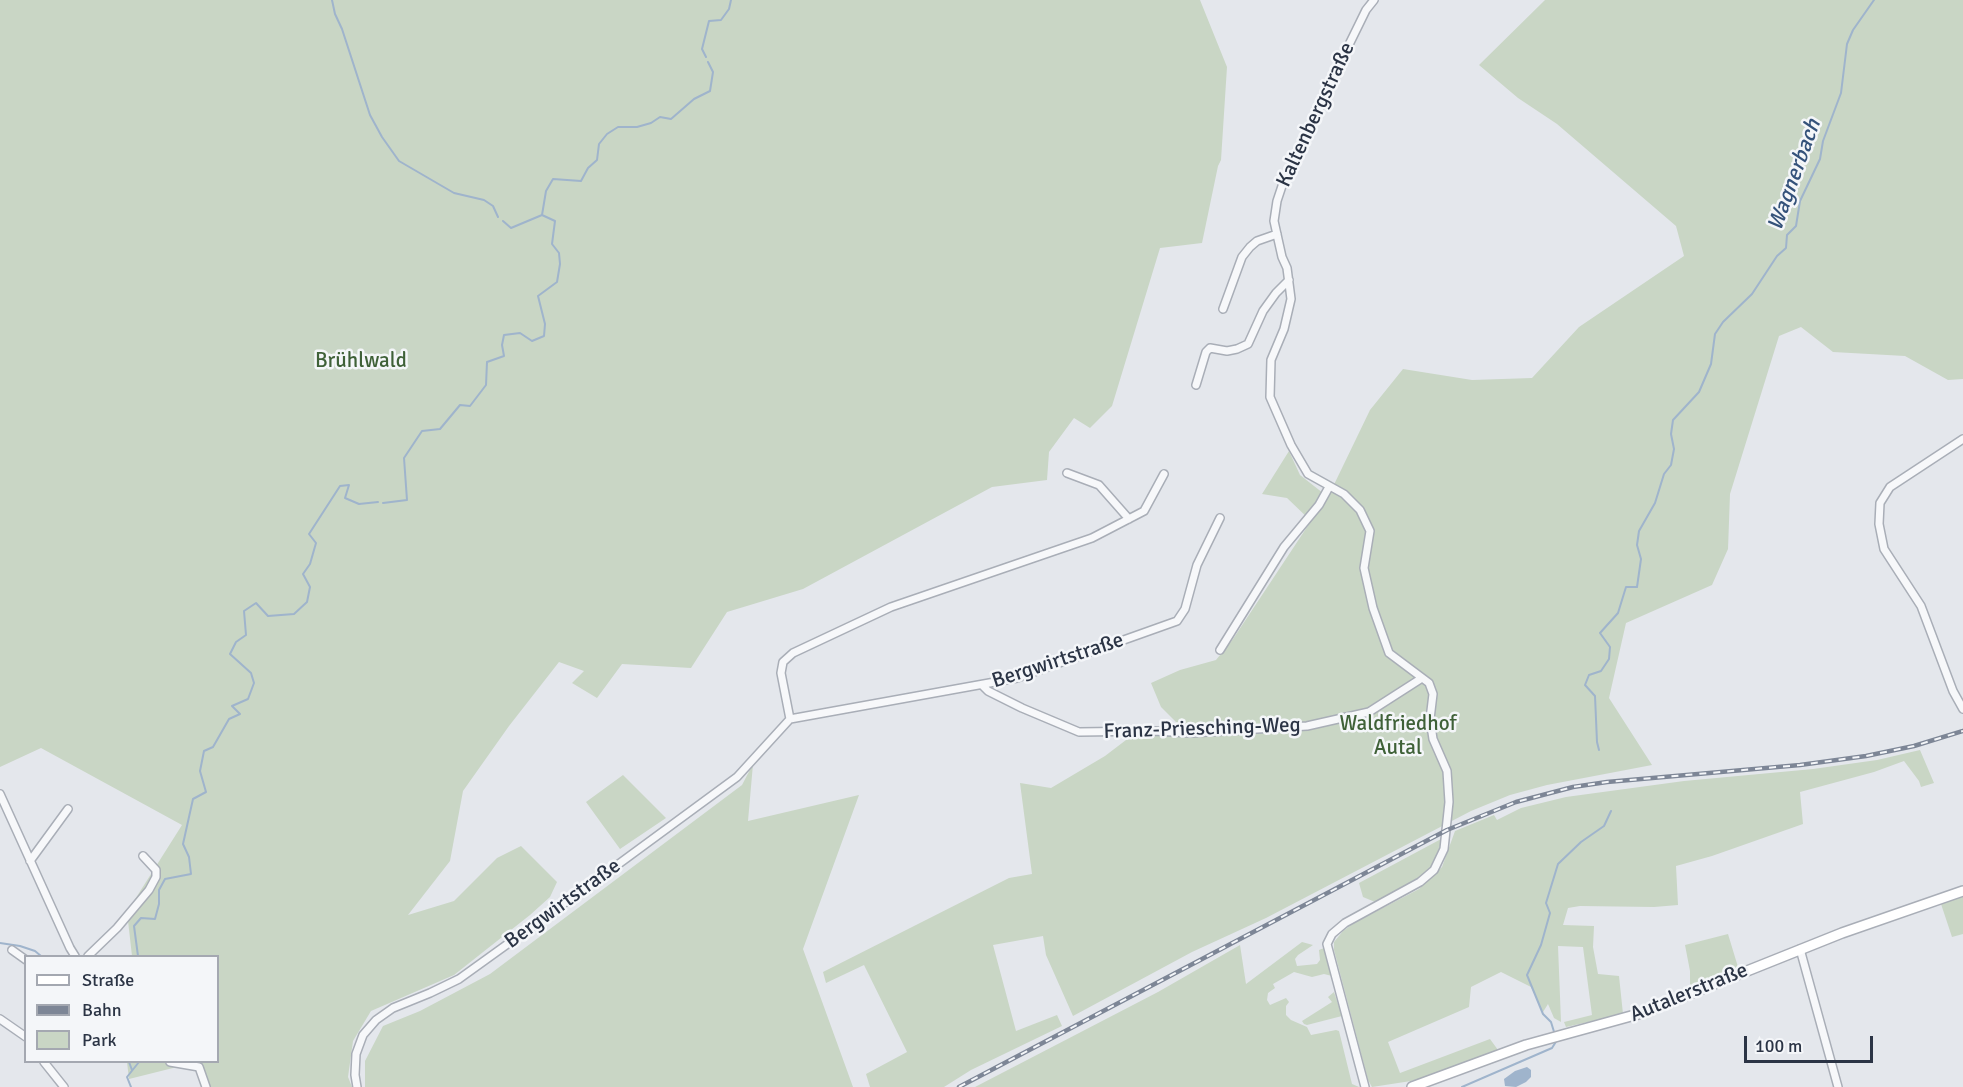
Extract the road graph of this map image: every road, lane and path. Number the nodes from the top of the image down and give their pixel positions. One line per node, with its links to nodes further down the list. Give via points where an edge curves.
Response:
1 (1374, 0): 2 (street, Kaltenbergstraße, via 1284,180 1274,212)
2 (1277, 234): 3 (street, Kaltenbergstraße); 4 (street, via 1257,241 1242,257)
3 (1289, 280): 5 (street, via 1263,311 1248,344 1227,351 1210,348 1206,352); 9 (street, Kaltenbergstraße, via 1292,299 1271,360 1270,397 1308,474)
4 (1223, 309)
5 (1196, 385)
6 (1963, 439): 15 (street, via 1890,487 1880,503 1879,524 1884,549 1921,606)
7 (1067, 473): 11 (street, via 1099,485)
8 (1164, 474): 11 (street, via 1144,512)
9 (1329, 487): 12 (street, via 1284,547); 13 (street, Kaltenbergstraße, via 1344,494 1360,510 1370,531 1364,568 1389,653)
10 (1220, 518): 14 (street, Bergwirtstraße, via 1197,564 1178,621 1017,678)
11 (1129, 519): 16 (street, via 1092,538 891,607 793,653 783,662 781,673)
12 (1220, 650)
13 (1422, 678): 14 (street, Franz-Priesching-Weg, via 1369,712 1307,726 1191,733 1079,732); 34 (street, via 1430,683 1433,694 1433,739 1447,771 1449,802 1444,849 1434,870 1420,882 1345,923 1327,944)
14 (982, 686): 16 (street, Bergwirtstraße)
15 (1963, 709)
16 (790, 719): 33 (street, Bergwirtstraße, via 736,777 620,863 459,979 393,1008 376,1020 363,1035 356,1054)
17 (0, 794): 20 (street)
18 (68, 809): 20 (street)
19 (143, 856): 25 (street, via 156,870 149,890)
20 (30, 861): 24 (street)
21 (1963, 891): 22 (main road, Autalerstraße)
22 (1800, 949): 35 (main road, Autalerstraße, via 1617,1022 1548,1038); 36 (street)
23 (12, 950): 26 (street)
24 (74, 955)
25 (89, 955)
26 (24, 959)
27 (0, 1018): 28 (street)
28 (24, 1036)
29 (45, 1063): 31 (street)
30 (178, 1063): 32 (street, via 199,1066)
31 (64, 1087)
32 (206, 1087)
33 (357, 1087)
34 (1365, 1087)
35 (1413, 1087)
36 (1838, 1087)

